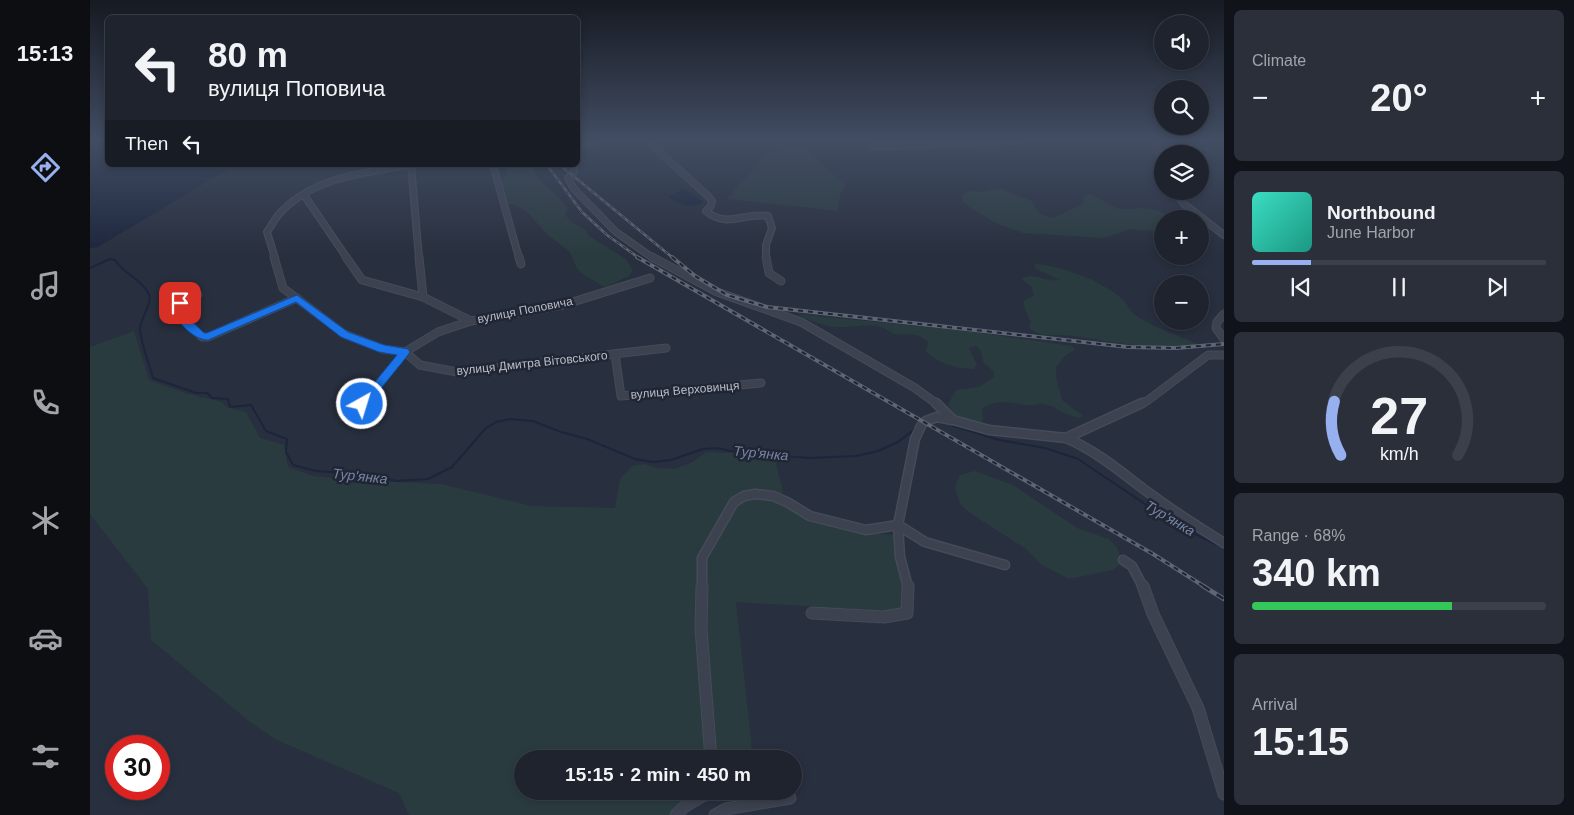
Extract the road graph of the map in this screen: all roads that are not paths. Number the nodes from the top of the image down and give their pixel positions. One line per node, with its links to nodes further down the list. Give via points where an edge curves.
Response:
1 (343, 179): 6 (street, via 324,184)
2 (412, 179): 13 (street)
3 (497, 179): 9 (street)
4 (568, 179): 24 (street, via 616,232 660,263 717,292 801,322 915,388)
5 (689, 179): 11 (street, via 712,201 706,211 715,220 752,214 768,216 772,220 772,235 766,243 768,271)
6 (304, 195): 13 (street, via 362,280); 14 (street, via 283,210 267,232 283,288)
7 (1179, 200): 8 (street)
8 (1224, 235)
9 (521, 264)
10 (650, 278): 16 (street, вулиця Поповича, via 563,305)
11 (781, 281)
12 (198, 295): 14 (street, via 183,300 177,308 178,314 202,337)
13 (423, 297): 16 (street)
14 (297, 298): 19 (street, via 344,334 383,349)
15 (1224, 314): 17 (street, via 1216,322 1216,328)
16 (471, 321): 19 (street, вулиця Поповича, via 438,332)
17 (1224, 339)
18 (666, 348): 20 (street, вулиця Дмитра Вітовського)
19 (405, 352): 20 (street, вулиця Дмитра Вітовського, via 420,365 457,372); 23 (street, вулиця Поповича)
20 (614, 354): 22 (street, вулиця Верховинця, via 621,396)
21 (1224, 355): 25 (street, via 1208,355 1147,400)
22 (761, 383)
23 (352, 416)
24 (954, 420): 25 (street, via 989,430); 26 (street, via 937,417 924,423 915,439)
25 (1066, 438): 27 (street, via 1105,459 1147,492)
26 (898, 525): 29 (street, via 925,542); 30 (street, via 900,557 909,591 907,613 884,617); 31 (street, via 866,530 810,516 771,496 746,494 734,502 702,558 700,629)
27 (1224, 543)
28 (1123, 560): 32 (street, via 1138,576 1152,614 1198,708)
29 (1005, 565)
30 (812, 613)
31 (710, 750)
32 (1224, 794)
33 (696, 800): 35 (street)
34 (778, 800): 36 (street, via 726,809)
35 (676, 815)
36 (715, 815)

